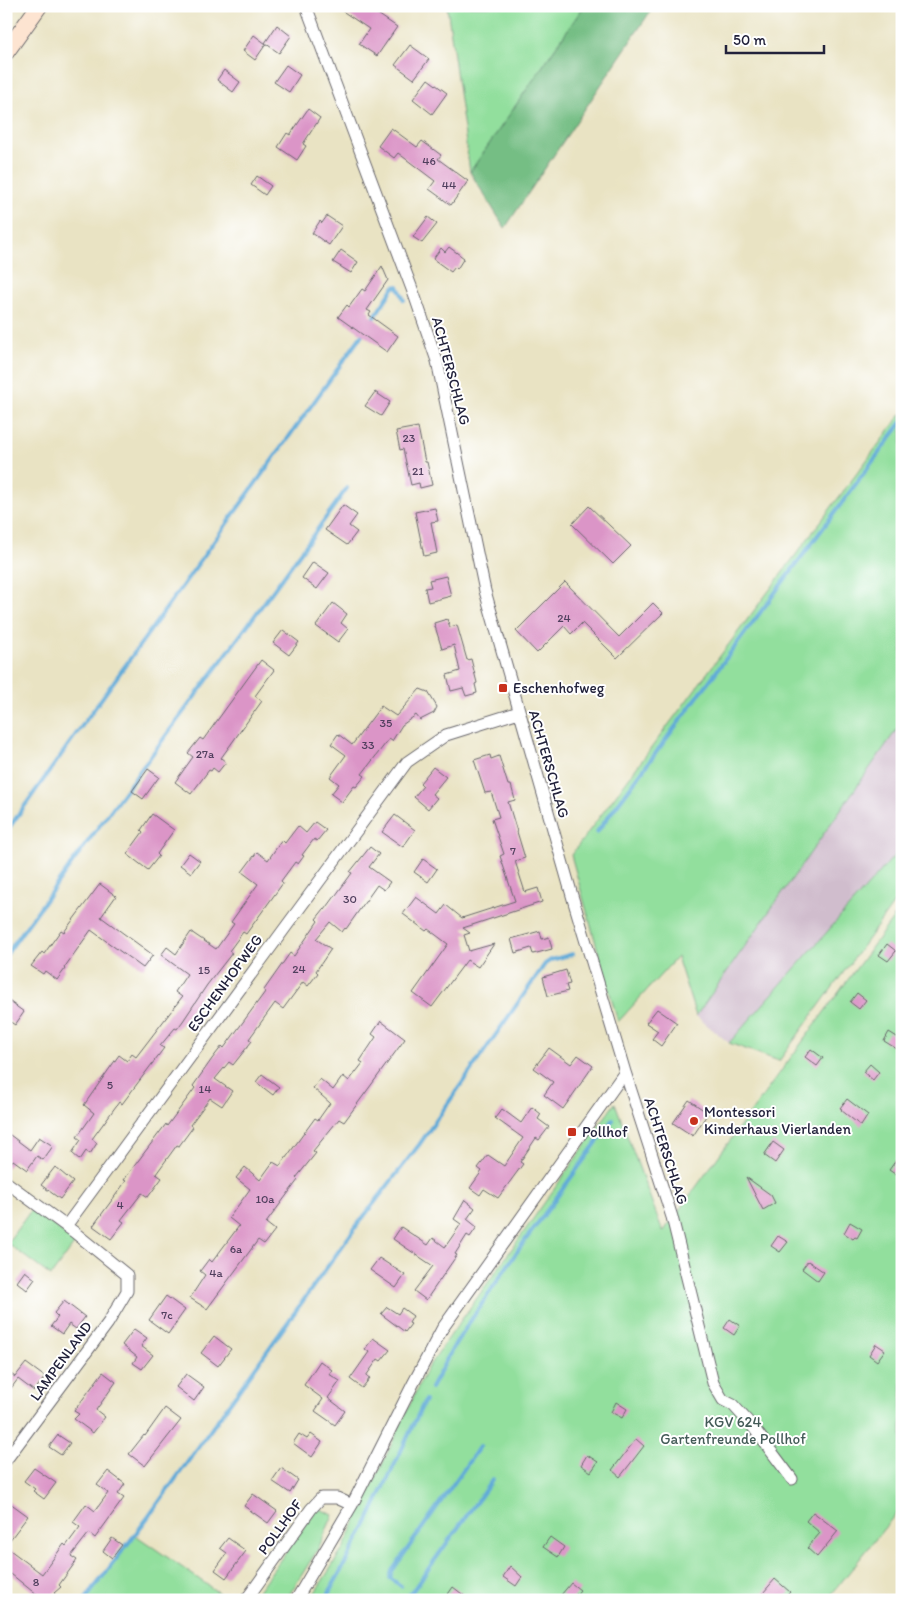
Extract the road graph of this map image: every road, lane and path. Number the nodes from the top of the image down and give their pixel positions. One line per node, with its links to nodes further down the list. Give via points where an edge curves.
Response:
1 (39, 6): 3 (main road)
2 (306, 6): 4 (street, ACHTERSCHLAG, via 437,361 485,591)
3 (6, 52)
4 (519, 712): 5 (street, ACHTERSCHLAG); 7 (street, ESCHENHOFWEG, via 446,735 407,762)
5 (625, 1072): 9 (street, ACHTERSCHLAG, via 672,1217 713,1383 723,1400 733,1404); 10 (street, via 442,1329)
6 (6, 1182): 7 (street)
7 (66, 1226): 8 (street, LAMPENLAND, via 127,1275 126,1291 108,1322)
8 (6, 1460)
9 (792, 1479)
10 (352, 1505): 11 (street, POLLHOF, via 337,1498 321,1498); 12 (street)
11 (246, 1600)
12 (296, 1600)

